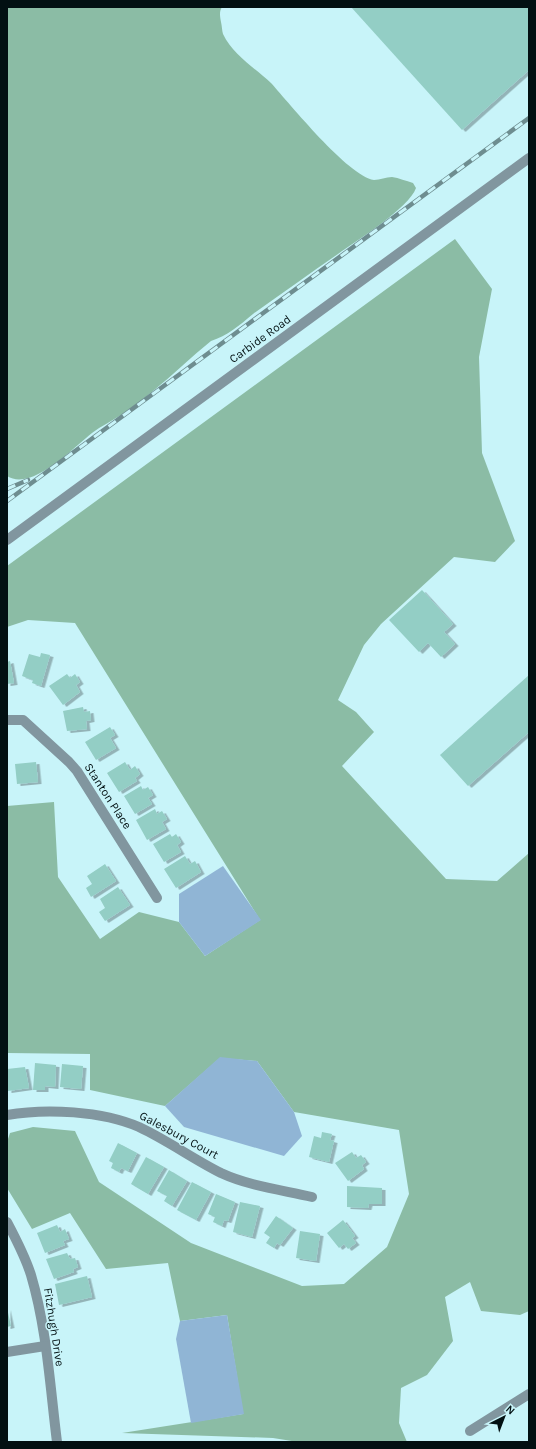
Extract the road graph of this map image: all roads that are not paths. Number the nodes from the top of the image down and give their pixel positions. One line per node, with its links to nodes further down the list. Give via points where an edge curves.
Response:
1 (529, 158): 2 (street, Carbide Road)
2 (7, 540)
3 (7, 720): 4 (street, Stanton Place, via 22,720 70,762)
4 (157, 898)
5 (7, 1115): 6 (street, Galesbury Court, via 48,1112 111,1118 138,1127 227,1175)
6 (312, 1197)
7 (7, 1222): 8 (street, Fitzhugh Drive, via 31,1274)
8 (45, 1346): 9 (street); 12 (street, Fitzhugh Drive)
9 (7, 1352)
10 (529, 1394): 11 (street)
11 (470, 1431)
12 (57, 1442)

